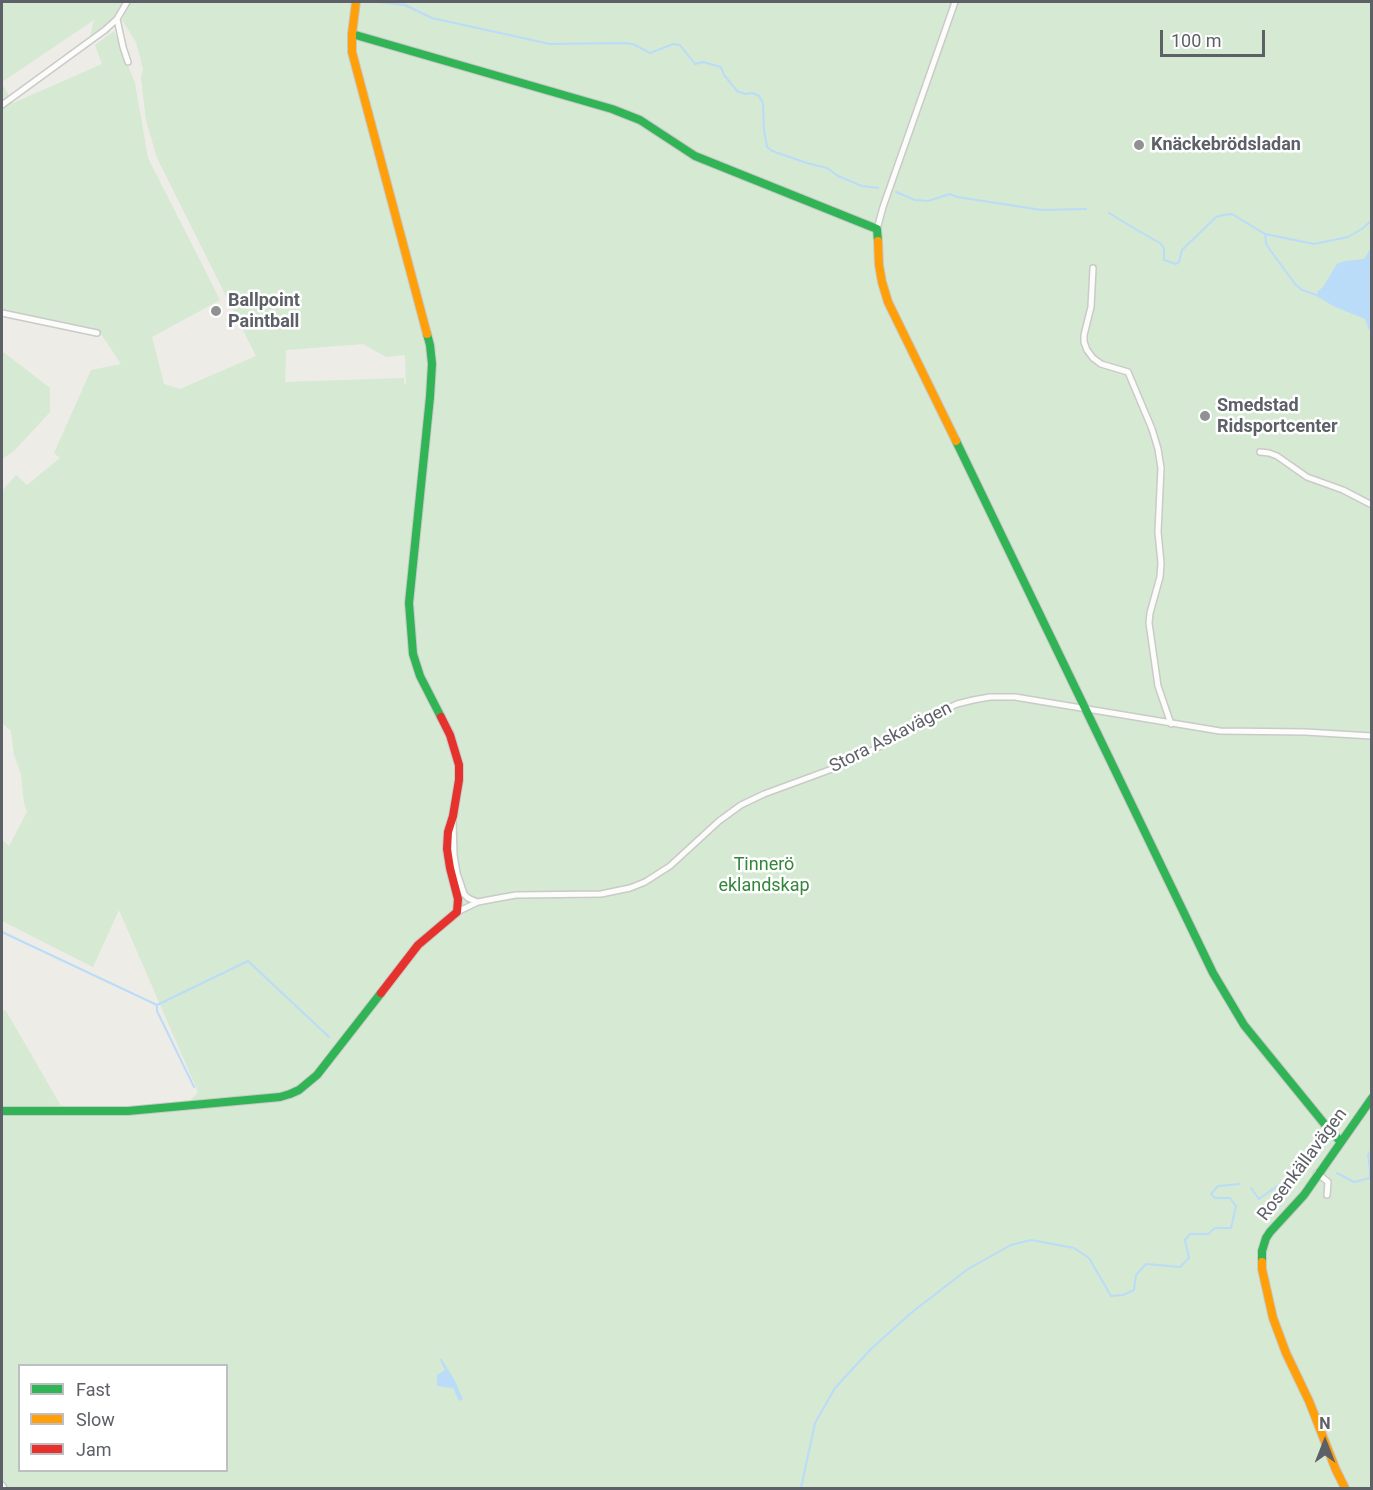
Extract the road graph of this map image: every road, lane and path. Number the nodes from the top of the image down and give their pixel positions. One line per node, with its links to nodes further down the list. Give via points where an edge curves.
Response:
1 (127, 2): 4 (street)
2 (356, 2): 5 (street)
3 (955, 2): 8 (street)
4 (117, 19): 6 (street); 7 (street)
5 (352, 34): 8 (street, via 612,109 640,120 695,156); 17 (street, via 352,52 429,335 430,397 410,627 420,676 456,753 459,780)
6 (128, 63)
7 (2, 105)
8 (877, 229): 14 (street, via 879,265 888,302)
9 (1093, 268): 15 (street, via 1084,342 1101,364 1128,372 1158,449 1161,563 1149,623 1158,686)
10 (2, 313): 11 (street)
11 (97, 333)
12 (1260, 452): 13 (street, via 1277,456 1307,477)
13 (1371, 505)
14 (1085, 709): 15 (street, Stora Askavägen); 18 (street, Stora Askavägen, via 1005,696 957,704 881,746 741,805 670,866 645,882 601,894 516,896); 22 (street, via 1226,996 1244,1025)
15 (1171, 724): 16 (street, Stora Askavägen, via 1220,731)
16 (1371, 736)
17 (453, 816): 18 (street, via 454,855 461,887 468,898); 19 (street, via 447,849 458,899)
18 (478, 902): 19 (street, Stora Askavägen)
19 (457, 912): 21 (street, via 418,945 317,1075 290,1094 128,1111)
20 (1371, 1098): 22 (street, Rosenkällavägen)
21 (2, 1111)
22 (1340, 1141): 23 (street, Rosenkällavägen)
23 (1317, 1173): 24 (street, via 1328,1182); 27 (street, Rosenkällavägen, via 1266,1238 1262,1269 1280,1336)
24 (1327, 1195)
25 (2, 1485): 26 (street)
26 (4, 1488)
27 (1344, 1488)

